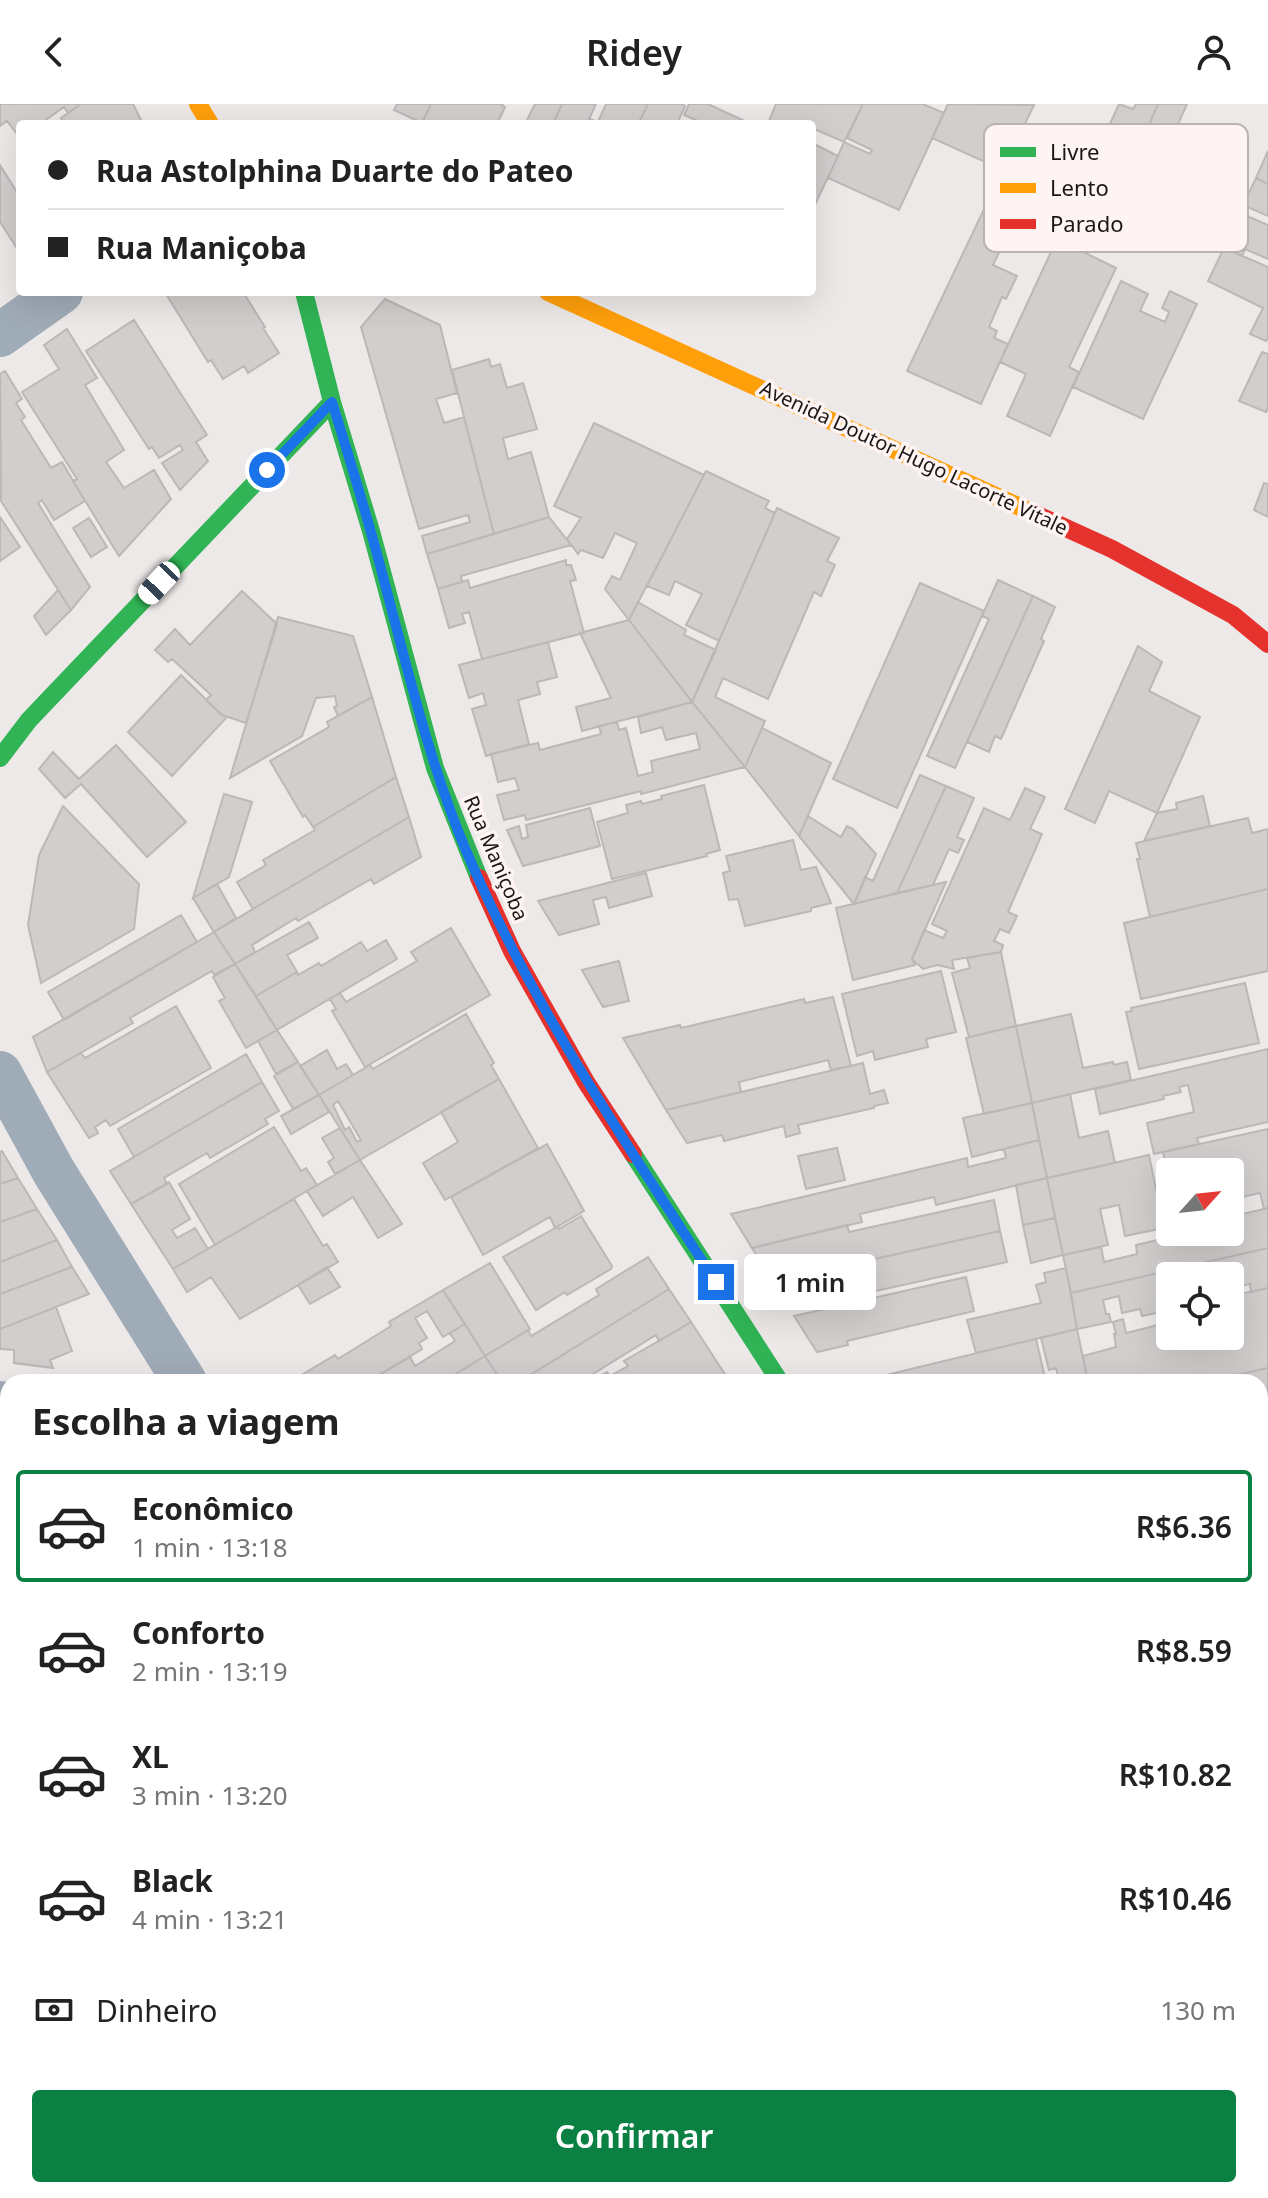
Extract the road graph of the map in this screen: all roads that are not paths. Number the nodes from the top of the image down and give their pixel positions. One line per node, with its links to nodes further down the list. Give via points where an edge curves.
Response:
1 (55, 296): 4 (street)
2 (305, 296): 5 (street, Rua Maniçoba)
3 (557, 296): 6 (street, Avenida Doutor Hugo Lacorte Vitale, via 1112,549 1233,615)
4 (0, 335)
5 (332, 402): 7 (street, via 29,720); 10 (street, Rua Maniçoba, via 435,768 500,925 586,1082)
6 (1268, 644)
7 (0, 758)
8 (0, 1073): 9 (street, via 54,1172)
9 (180, 1374)
10 (775, 1374)

